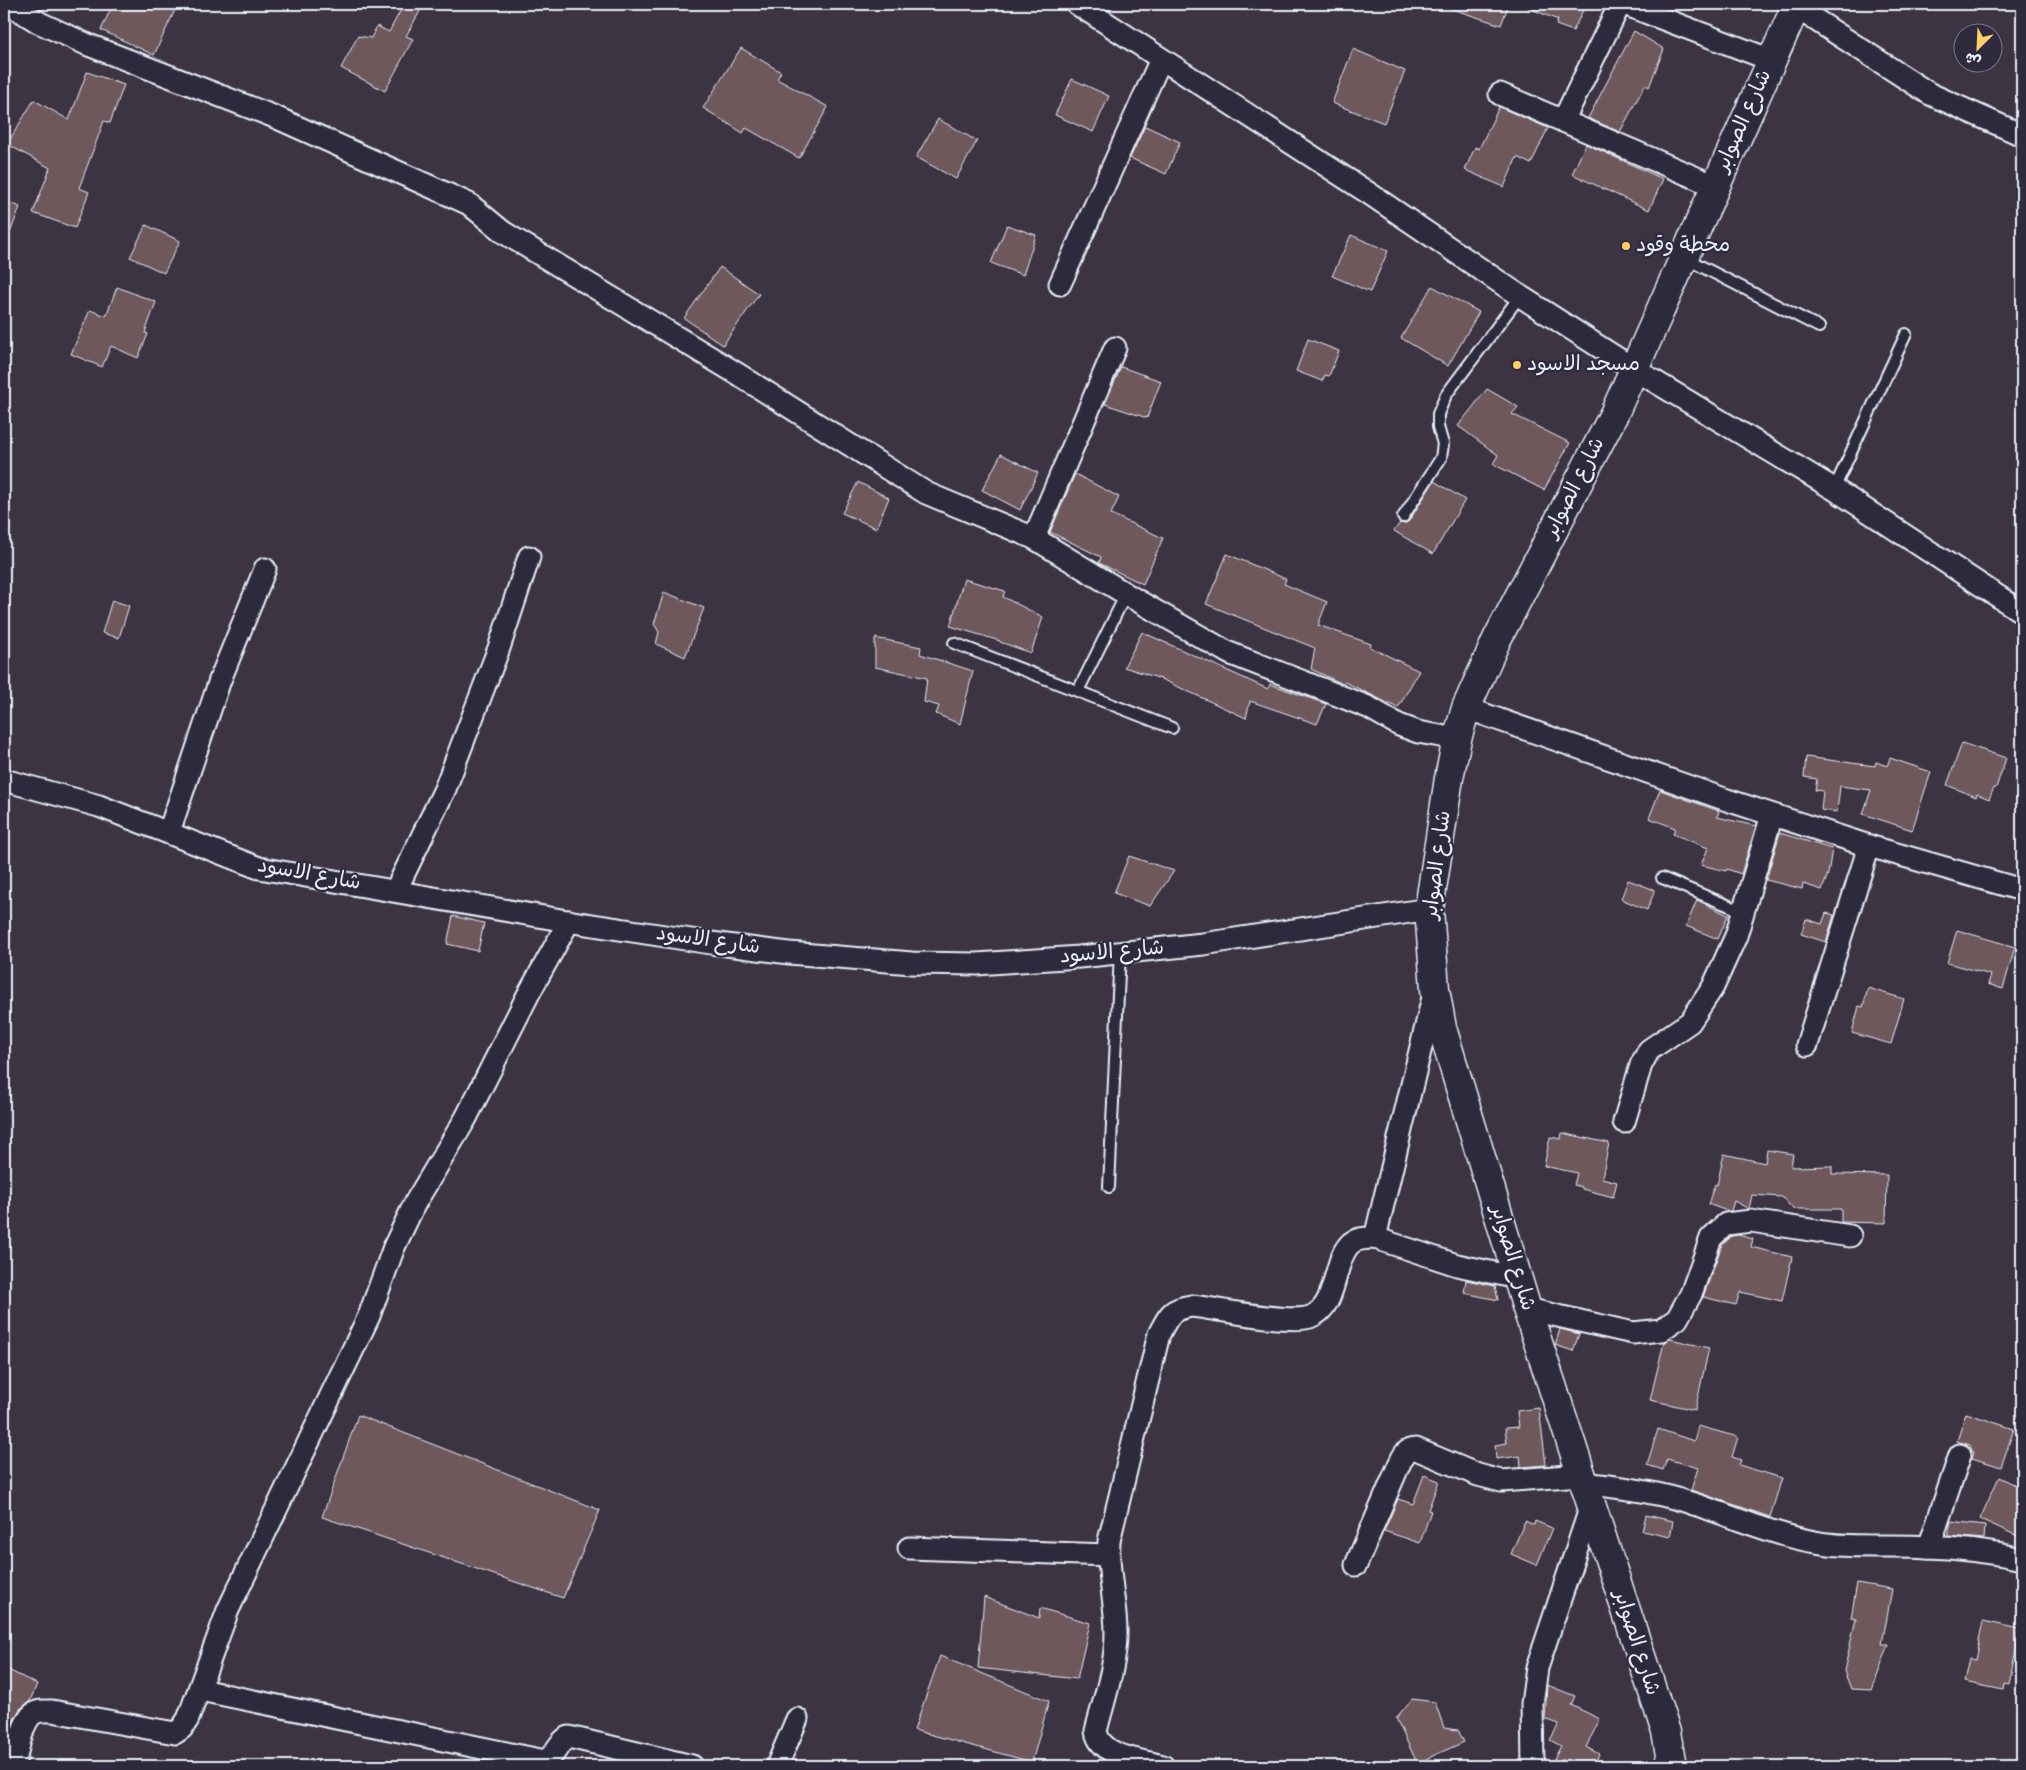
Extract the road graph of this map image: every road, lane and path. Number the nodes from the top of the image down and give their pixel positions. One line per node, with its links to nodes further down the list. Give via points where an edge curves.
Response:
1 (9, 4): 20 (street, via 40,23 86,44 275,117 469,204 503,232 918,488)
2 (1077, 4): 5 (street)
3 (1622, 4): 6 (street); 8 (street)
4 (1795, 4): 6 (street, شارع الصوابر); 9 (street, via 1930,94)
5 (1161, 59): 12 (street); 13 (street)
6 (1771, 60): 10 (street, شارع الصوابر)
7 (1500, 94): 8 (street)
8 (1563, 121): 10 (street)
9 (2022, 135)
10 (1715, 186): 11 (street, شارع الصوابر)
11 (1683, 257): 14 (lane); 17 (street, شارع الصوابر)
12 (1060, 284)
13 (1520, 296): 17 (street); 19 (lane, via 1446,395 1438,414 1443,444 1441,458)
14 (1819, 327)
15 (1906, 334): 18 (lane)
16 (1115, 348): 20 (street)
17 (1634, 369): 18 (street); 27 (street, شارع الصوابر, via 1614,414 1497,639)
18 (1834, 489): 24 (street)
19 (1403, 516)
20 (1034, 538): 23 (street)
21 (529, 557): 35 (street, via 499,648 445,789)
22 (265, 569): 32 (street, via 220,680)
23 (1126, 594): 26 (lane); 29 (street, via 1229,653 1368,707 1399,725)
24 (2022, 612)
25 (954, 643): 26 (lane)
26 (1078, 691): 28 (lane)
27 (1466, 708): 29 (street, شارع الصوابر); 31 (street)
28 (1172, 728)
29 (1457, 739): 37 (street, شارع الصوابر)
30 (4, 780): 32 (street, شارع الاسود, via 99,806)
31 (1772, 814): 33 (street); 38 (street)
32 (169, 832): 35 (street, شارع الاسود, via 259,868)
33 (1869, 846): 36 (street); 42 (street)
34 (1662, 878): 38 (lane)
35 (396, 890): 39 (street, شارع الاسود)
36 (2022, 890)
37 (1429, 909): 40 (street, شارع الاسود, via 1204,944); 41 (street, شارع الصوابر)
38 (1744, 912): 43 (street, via 1713,987 1690,1022 1648,1050)
39 (569, 921): 40 (street, شارع الاسود, via 789,953 912,964 977,964); 56 (street, via 466,1118 414,1203 369,1316 228,1610)
40 (1120, 952): 44 (lane)
41 (1435, 989): 46 (street); 47 (street, شارع الصوابر, via 1442,1028)
42 (1807, 1045)
43 (1624, 1122)
44 (1109, 1187)
45 (1850, 1236): 48 (street, via 1751,1222 1726,1224 1711,1238 1691,1294 1677,1319 1661,1330 1633,1333)
46 (1374, 1238): 47 (street, via 1457,1265); 53 (street, via 1350,1244 1327,1302 1320,1312 1309,1317 1290,1319 1192,1306 1176,1308 1168,1316 1157,1344)
47 (1518, 1278): 48 (street, شارع الصوابر)
48 (1527, 1309): 50 (street, شارع الصوابر)
49 (1960, 1455): 51 (street)
50 (1585, 1488): 51 (street, via 1646,1492 1681,1500 1816,1543); 55 (street, via 1501,1481 1410,1449 1398,1467); 62 (street, via 1537,1668 1532,1704); 63 (street, شارع الصوابر, via 1666,1732)
51 (1929, 1546): 54 (street)
52 (909, 1548): 53 (street)
53 (1108, 1555): 61 (street, via 1116,1634 1114,1659 1096,1731 1097,1740 1117,1753)
54 (2022, 1559)
55 (1356, 1565)
56 (200, 1690): 58 (street, via 188,1719 175,1733 39,1711 26,1722); 59 (street, via 545,1762 569,1737)
57 (797, 1719): 60 (street)
58 (14, 1766)
59 (692, 1766)
60 (777, 1766)
61 (1163, 1766)
62 (1532, 1766)
63 (1672, 1766)

